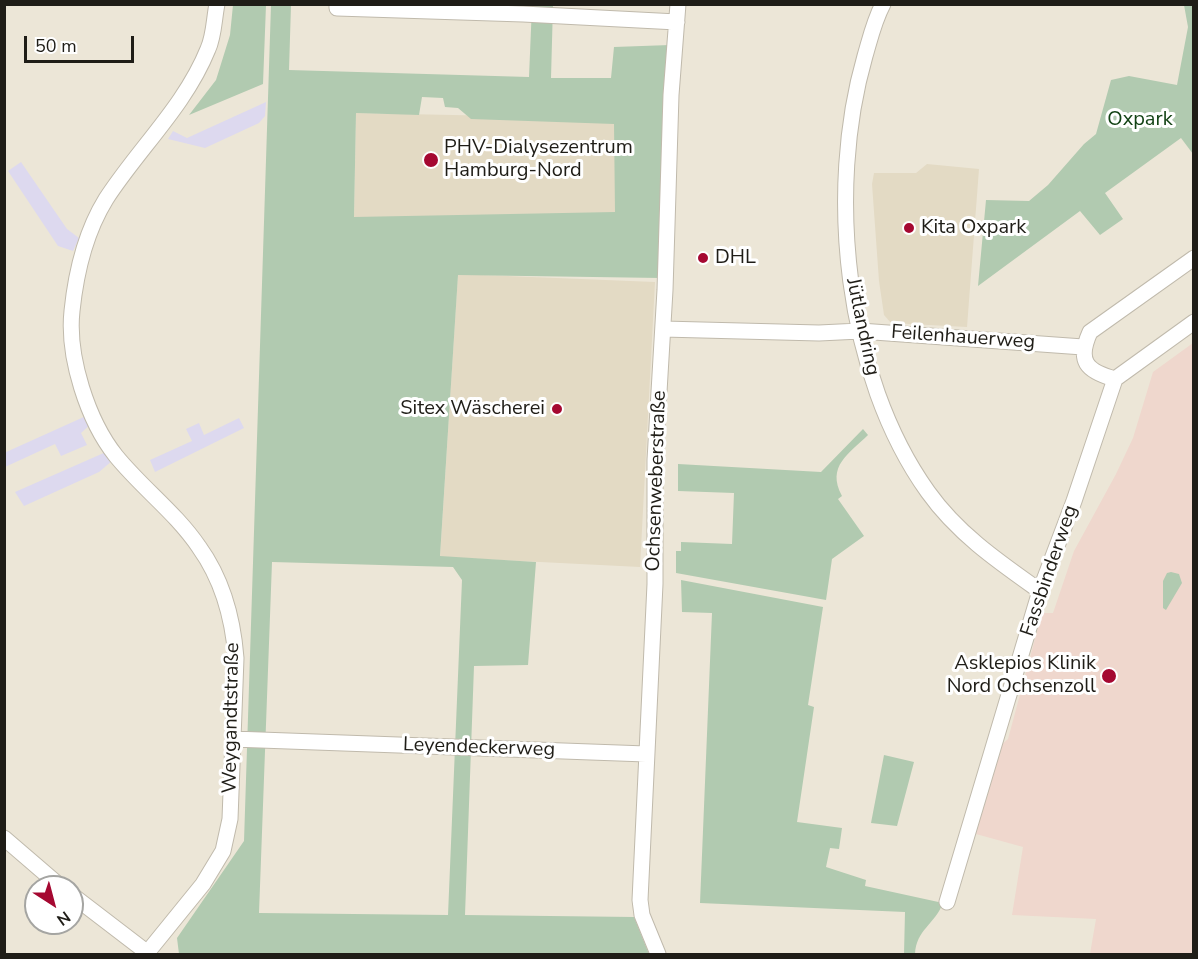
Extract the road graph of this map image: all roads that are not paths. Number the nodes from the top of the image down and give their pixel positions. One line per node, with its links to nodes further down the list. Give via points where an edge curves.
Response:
1 (217, 4): 13 (street, Weygandtstraße, via 209,47 190,86 105,200 84,246 71,314 80,381 94,420 115,455 200,548 221,588 234,634 236,658)
2 (338, 4): 5 (street, via 337,8)
3 (678, 4): 5 (street, Ochsenweberstraße)
4 (883, 4): 9 (street, Jütlandring, via 859,76 849,127 844,204 846,250)
5 (677, 22): 8 (street, Ochsenweberstraße)
6 (1194, 258): 10 (street, via 1090,332)
7 (1194, 322): 11 (street)
8 (663, 329): 9 (street, Feilenhauerweg); 14 (street, Ochsenweberstraße)
9 (860, 332): 10 (street, Feilenhauerweg); 12 (street, Jütlandring, via 886,417 929,494 983,550)
10 (1083, 347): 11 (street, via 1092,370)
11 (1115, 378): 12 (street, Fassbinderweg)
12 (1040, 591): 17 (street, Fassbinderweg)
13 (233, 739): 14 (street, Leyendeckerweg); 19 (street, Weygandtstraße, via 230,819 223,851 203,884)
14 (646, 754): 20 (street, Ochsenweberstraße, via 640,900)
15 (4, 838): 16 (street)
16 (47, 875)
17 (947, 902)
18 (84, 905): 19 (street)
19 (148, 954)
20 (658, 954)

